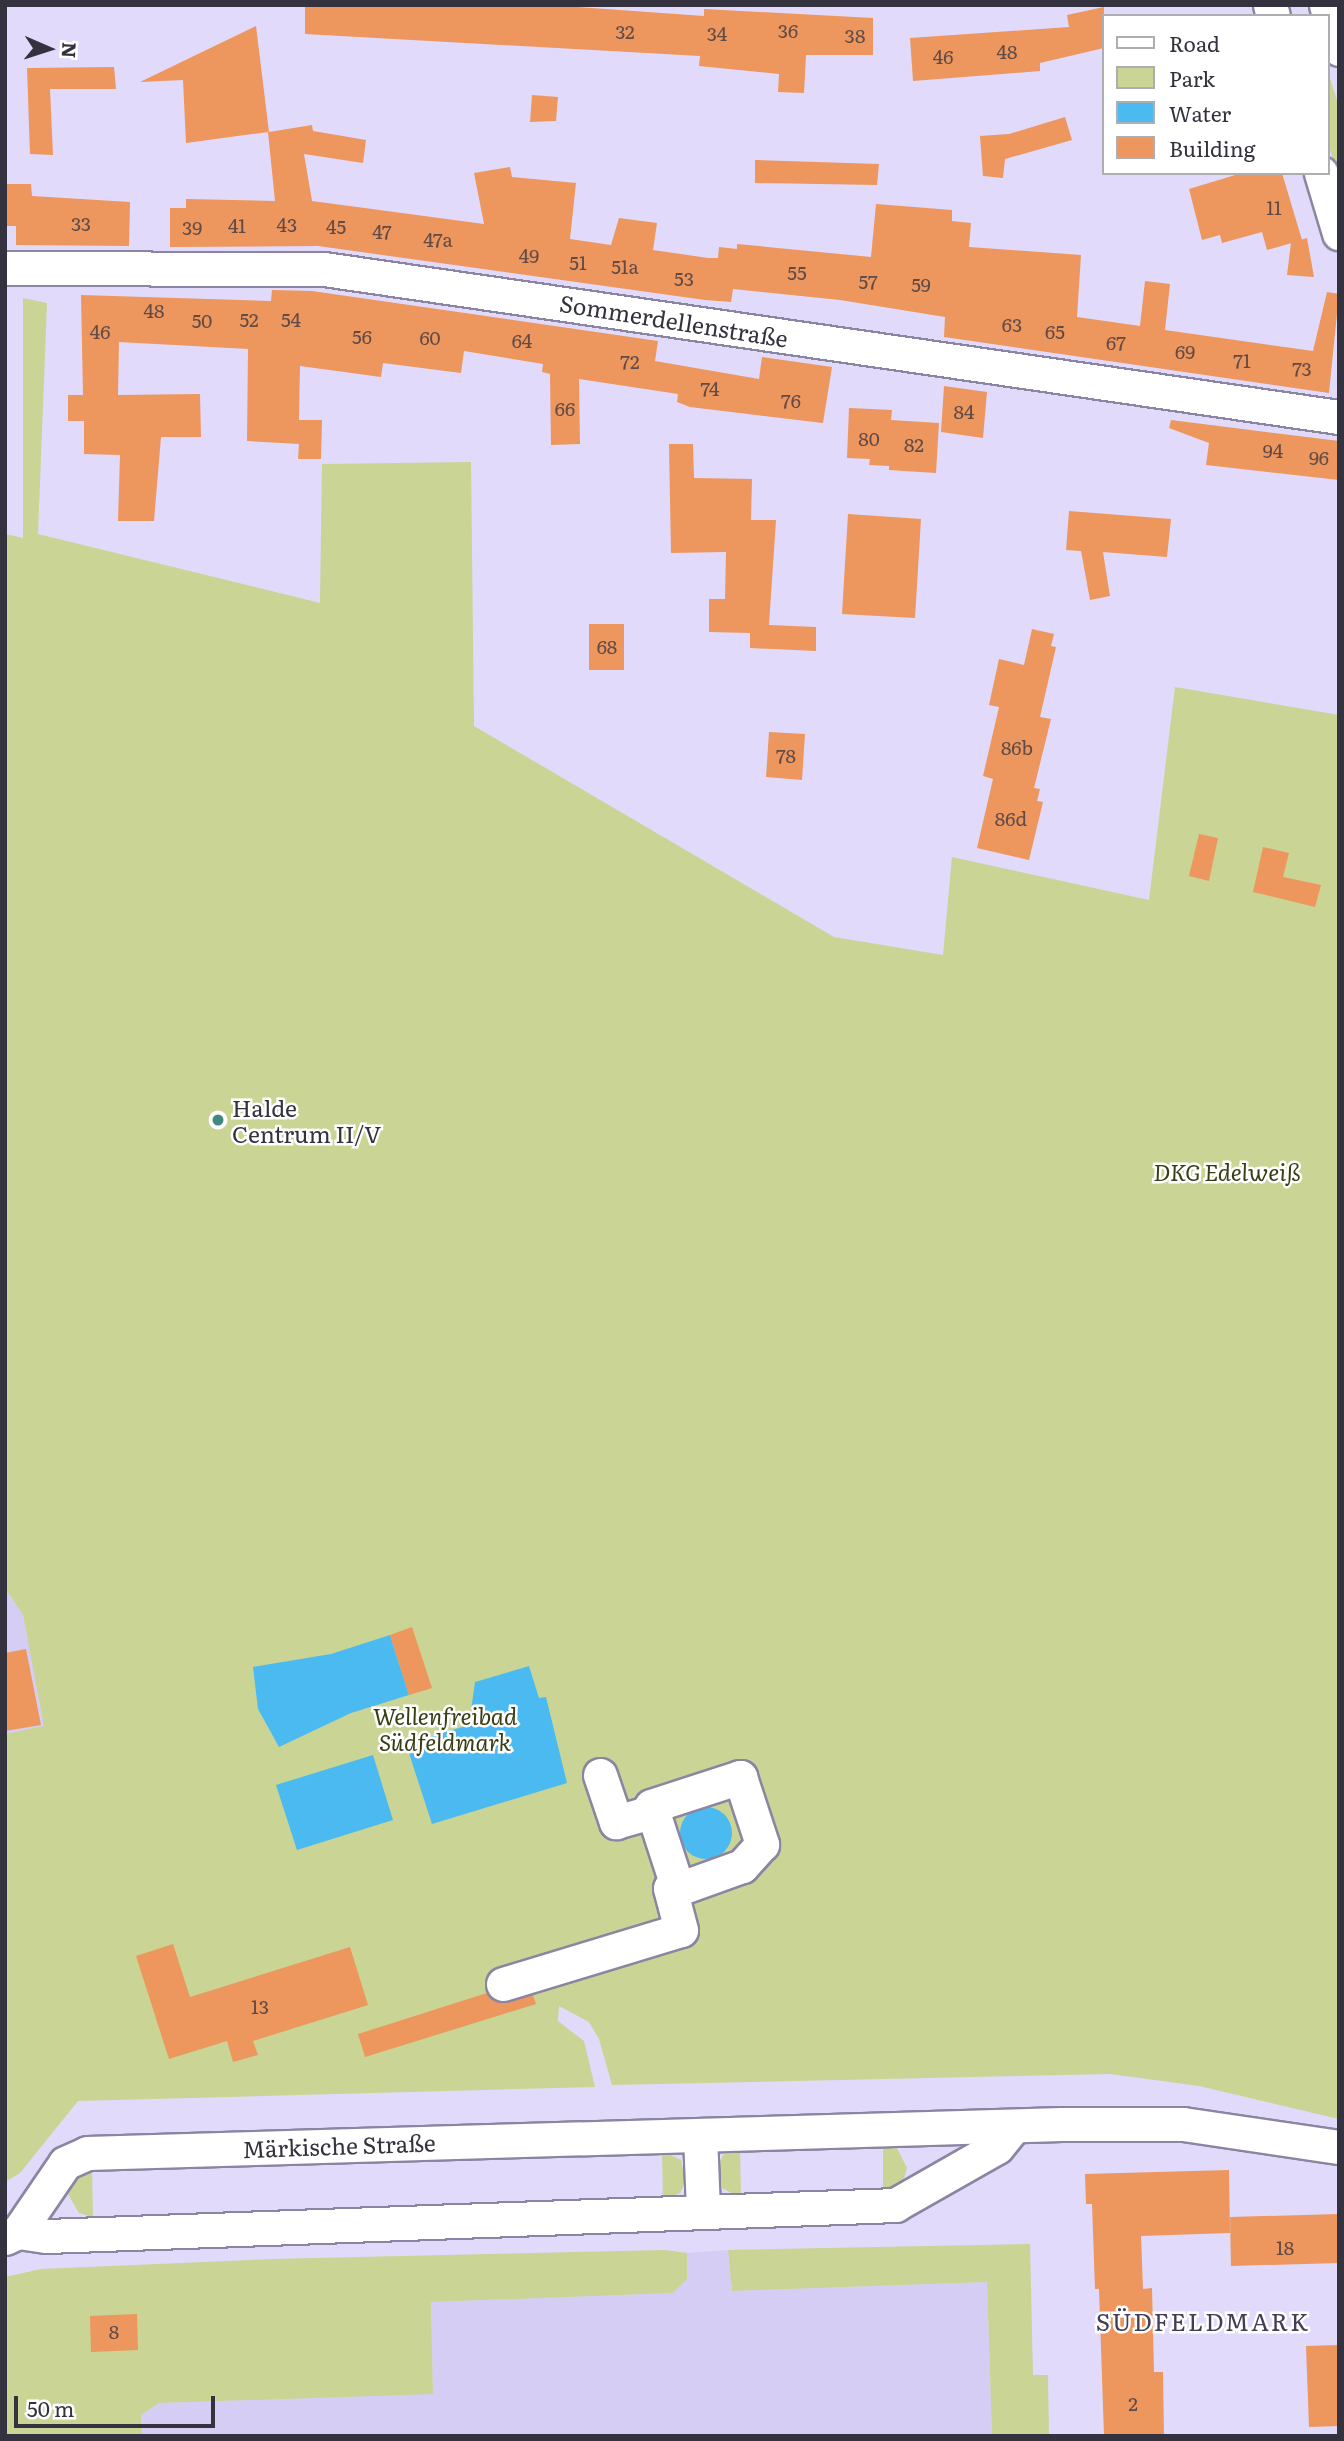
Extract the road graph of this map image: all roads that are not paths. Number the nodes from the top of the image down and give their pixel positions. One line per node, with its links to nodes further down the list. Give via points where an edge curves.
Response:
1 (1330, 19): 2 (street)
2 (1339, 49)
3 (1322, 175): 4 (street)
4 (1339, 233)
5 (5, 268): 6 (street, Sommerdellenstraße, via 324,270)
6 (1339, 417)
7 (600, 1775): 8 (street, via 616,1822)
8 (652, 1812): 9 (street); 9 (street, via 651,1806 740,1776 762,1844 742,1866 678,1889)
9 (676, 1885): 10 (street, via 670,1888 681,1930)
10 (503, 1984)
11 (1013, 2127): 12 (street, Märkische Straße); 13 (street, Märkische Straße, via 1183,2124); 14 (street, Märkische Straße, via 997,2147 895,2205)
12 (700, 2136): 14 (street); 15 (street, Märkische Straße, via 87,2153 65,2164)
13 (1339, 2147)
14 (703, 2211): 15 (street, Märkische Straße)
15 (12, 2235)

